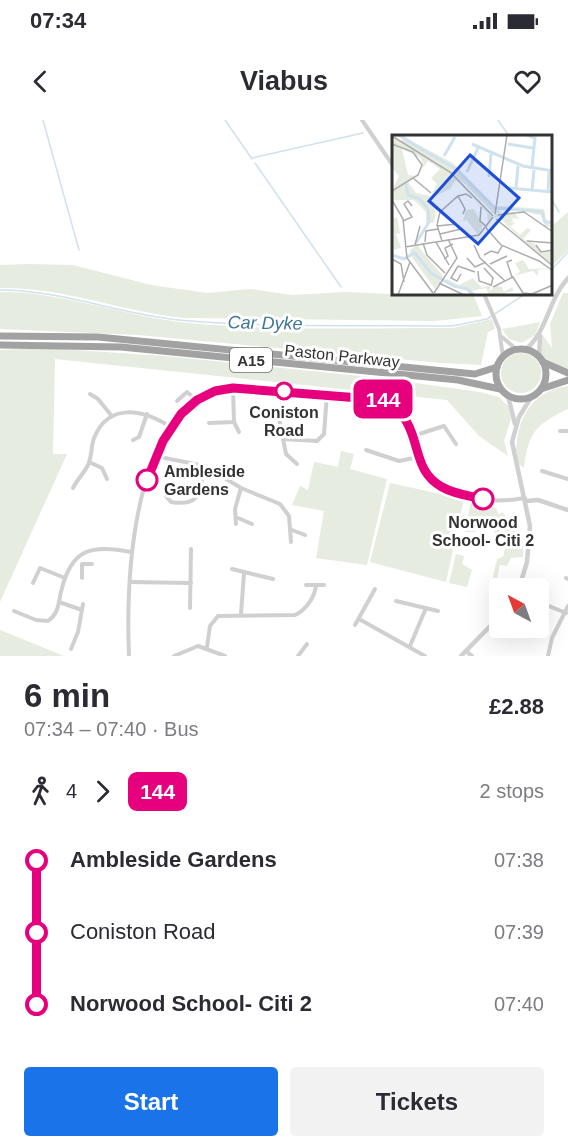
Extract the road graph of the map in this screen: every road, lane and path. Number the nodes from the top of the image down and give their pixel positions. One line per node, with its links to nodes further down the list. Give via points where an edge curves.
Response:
1 (362, 120): 2 (street)
2 (392, 164)
3 (568, 278): 5 (street, via 556,294)
4 (485, 296): 7 (street)
5 (541, 331): 9 (street); 11 (street)
6 (0, 336): 12 (highway, Paston Parkway / A15, via 109,338 475,374)
7 (501, 336): 9 (street); 10 (street)
8 (0, 345): 17 (highway, Paston Parkway / A15, via 82,344 182,352 458,380)
9 (521, 350): 10 (highway); 11 (highway)
10 (503, 357): 12 (highway)
11 (541, 360): 13 (highway); 16 (highway, via 546,374)
12 (497, 367): 17 (highway)
13 (568, 373)
14 (568, 380): 16 (highway)
15 (233, 388): 19 (street); 22 (street); 27 (street)
16 (541, 388): 21 (highway)
17 (501, 389): 20 (highway)
18 (90, 394): 25 (street)
19 (327, 394): 34 (street, via 385,400 404,414); 35 (street, via 324,434 317,441)
20 (508, 396): 21 (highway); 30 (street)
21 (532, 396): 30 (street)
22 (197, 400): 23 (street, via 188,392); 29 (street)
23 (177, 401)
24 (147, 414): 25 (street); 29 (street); 36 (street, via 139,437)
25 (111, 415): 41 (street, via 93,440)
26 (279, 418): 35 (street)
27 (234, 422): 28 (street); 33 (street)
28 (209, 423)
29 (172, 428): 39 (street)
30 (515, 429): 50 (street, via 513,453)
31 (560, 430): 32 (street)
32 (568, 431)
33 (239, 432)
34 (413, 436): 37 (street, via 444,426); 40 (street)
35 (283, 438): 42 (street, via 286,454)
36 (133, 440)
37 (456, 444)
38 (366, 450): 40 (street, via 399,461)
39 (155, 456): 43 (street); 59 (street)
40 (419, 457): 50 (street, via 426,472 444,489 498,501)
41 (90, 462): 45 (street, via 102,468); 47 (street)
42 (297, 464)
43 (205, 466): 48 (street); 49 (street, via 194,502 171,502)
44 (542, 471): 46 (street)
45 (107, 479)
46 (568, 479)
47 (73, 488)
48 (240, 488): 52 (street, via 235,509); 55 (street, via 280,504 288,512)
49 (166, 496)
50 (525, 500): 51 (street); 67 (street, via 529,550)
51 (568, 510)
52 (238, 517): 53 (street); 54 (street)
53 (236, 524)
54 (252, 524)
55 (292, 530): 56 (street); 57 (street)
56 (305, 535)
57 (291, 542)
58 (191, 549): 70 (street)
59 (131, 552): 60 (street, via 104,546); 68 (street)
60 (76, 558): 61 (street); 65 (street)
61 (82, 564): 62 (street); 66 (street)
62 (92, 564)
63 (232, 569): 64 (street)
64 (244, 573): 74 (street, via 270,579); 89 (street)
65 (65, 578): 69 (street, via 40,568); 79 (street)
66 (82, 578)
67 (522, 578)
68 (130, 582): 70 (street); 98 (street)
69 (33, 583)
70 (190, 583): 83 (street)
71 (306, 585): 72 (street)
72 (315, 585): 73 (street); 89 (street, via 314,594 300,613)
73 (324, 585)
74 (266, 586)
75 (375, 589): 76 (street)
76 (371, 595): 77 (street); 90 (street)
77 (378, 599)
78 (396, 600): 84 (street)
79 (59, 602): 85 (street); 86 (street, via 48,621)
80 (84, 604): 85 (street)
81 (549, 606): 88 (street)
82 (568, 606): 88 (street)
83 (190, 608)
84 (426, 608): 87 (street); 94 (street)
85 (82, 610): 96 (street)
86 (14, 611)
87 (438, 611)
88 (566, 613): 105 (street)
89 (241, 614): 95 (street, via 214,619)
90 (358, 619): 91 (street); 94 (street)
91 (355, 625)
92 (489, 627): 97 (street)
93 (307, 644): 101 (street)
94 (410, 646): 102 (street)
95 (207, 647): 99 (street, via 192,646); 100 (street)
96 (70, 649)
97 (466, 651): 103 (street); 104 (street)
98 (129, 656)
99 (174, 656)
100 (225, 656)
101 (298, 656)
102 (425, 656)
103 (461, 656)
104 (472, 656)
105 (548, 656)

